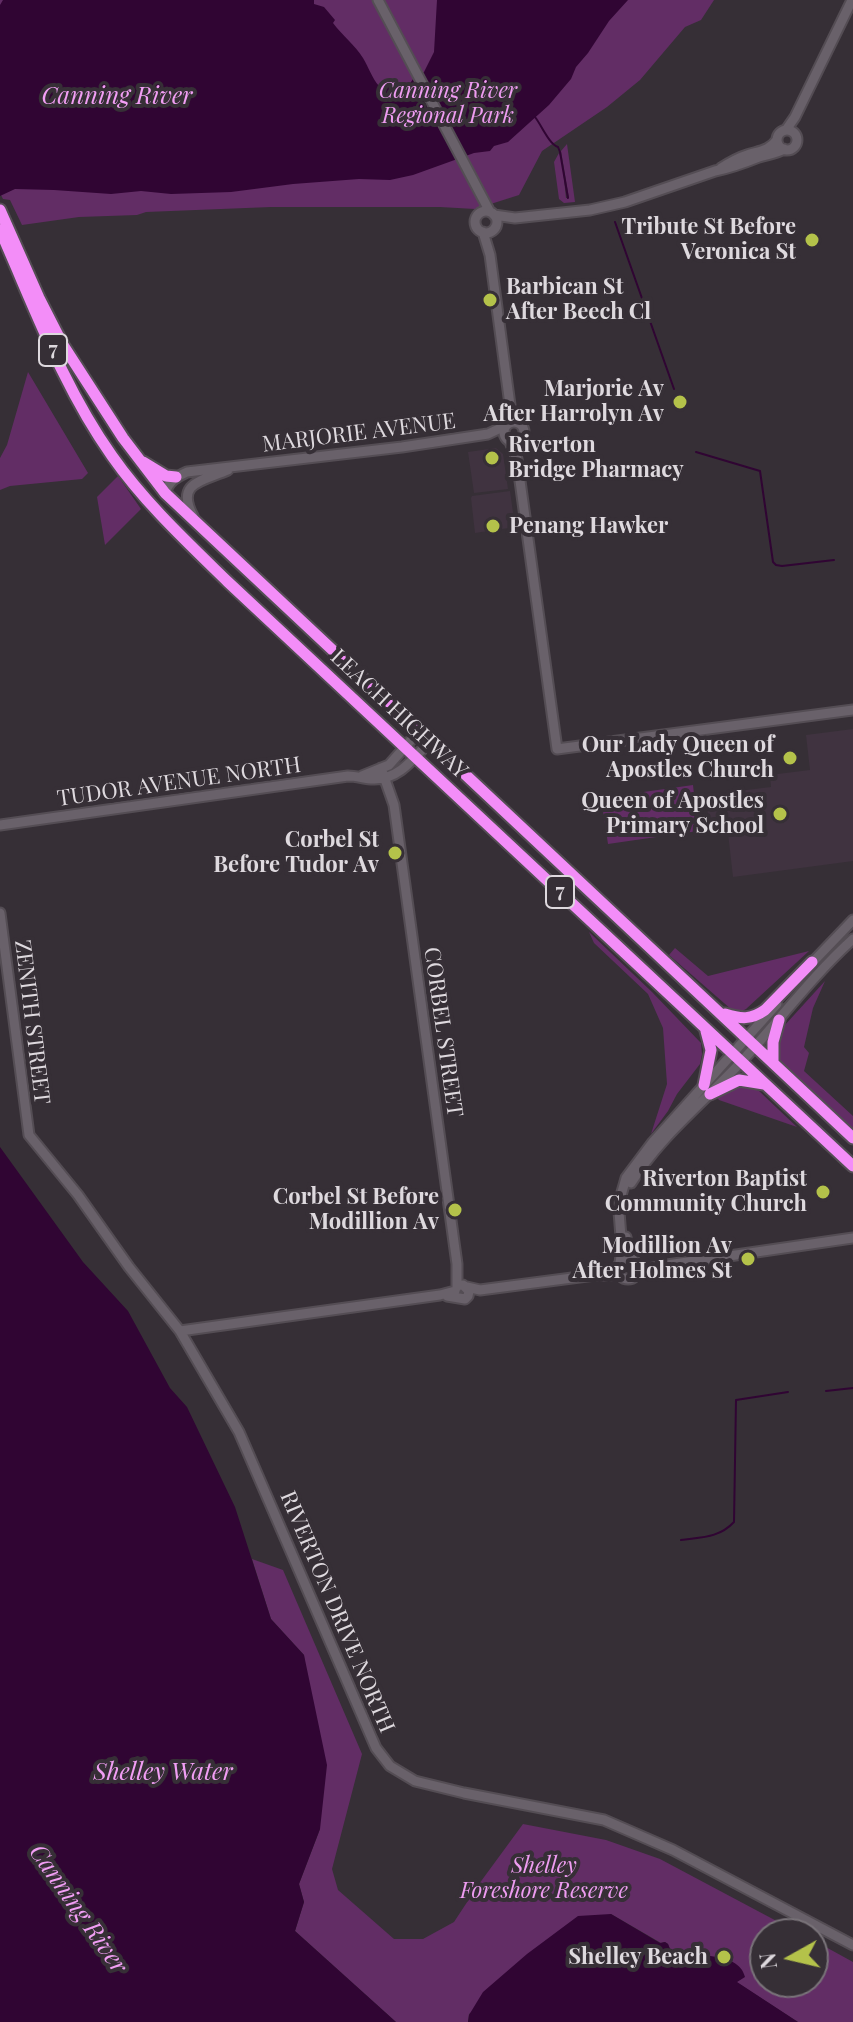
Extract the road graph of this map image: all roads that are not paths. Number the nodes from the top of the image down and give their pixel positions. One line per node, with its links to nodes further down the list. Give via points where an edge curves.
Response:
1 (378, 0): 8 (street)
2 (852, 0): 3 (street)
3 (790, 132): 4 (street, via 779,134); 5 (street, via 797,139 795,146)
4 (777, 140): 5 (street); 6 (street, via 764,151)
5 (784, 149): 6 (street)
6 (715, 171): 9 (street, via 605,207)
7 (0, 210): 12 (highway, LEACH HIGHWAY / 7)
8 (488, 214): 9 (street); 11 (street, via 497,223); 11 (street, via 476,223 478,229)
9 (515, 218): 11 (street)
10 (0, 230): 12 (highway, LEACH HIGHWAY / 7)
11 (490, 230): 13 (street)
12 (9, 240): 16 (highway, LEACH HIGHWAY / 7, via 55,331); 20 (highway, LEACH HIGHWAY / 7, via 45,332 84,410 111,454)
13 (511, 424): 14 (street, MARJORIE AVENUE); 15 (street, via 504,430); 15 (street, via 524,432)
14 (488, 434): 15 (street, MARJORIE AVENUE); 17 (street, MARJORIE AVENUE)
15 (512, 440): 22 (street, via 557,749)
16 (136, 457): 18 (highway); 19 (highway, LEACH HIGHWAY / 7)
17 (235, 467): 18 (street, MARJORIE AVENUE); 21 (street, MARJORIE AVENUE, via 189,490 186,503)
18 (176, 477): 19 (street)
19 (165, 493): 20 (highway, via 162,505); 21 (highway, LEACH HIGHWAY / 7)
20 (169, 524): 25 (highway, LEACH HIGHWAY / 7)
21 (199, 526): 23 (highway, LEACH HIGHWAY / 7)
22 (852, 709)
23 (419, 731): 24 (highway, LEACH HIGHWAY / 7); 25 (street, TUDOR AVENUE NORTH)
24 (430, 741): 26 (street); 35 (highway, LEACH HIGHWAY / 7)
25 (405, 747): 26 (highway, LEACH HIGHWAY / 7); 27 (street, TUDOR AVENUE NORTH)
26 (415, 756): 28 (street); 37 (highway, LEACH HIGHWAY / 7)
27 (385, 770): 28 (street); 29 (street, CORBEL STREET); 30 (street, TUDOR AVENUE NORTH)
28 (396, 775): 29 (street, CORBEL STREET)
29 (394, 805): 49 (street, CORBEL STREET)
30 (0, 825)
31 (0, 913): 43 (street, ZENITH STREET)
32 (853, 920): 34 (street)
33 (853, 939): 36 (street)
34 (812, 962): 35 (highway, via 758,1015 740,1019); 38 (street)
35 (720, 1012): 38 (highway, LEACH HIGHWAY / 7)
36 (779, 1020): 38 (street); 40 (highway)
37 (705, 1028): 39 (highway, LEACH HIGHWAY / 7); 42 (highway, via 711,1047)
38 (751, 1042): 39 (street); 40 (highway, LEACH HIGHWAY / 7)
39 (737, 1058): 41 (highway, LEACH HIGHWAY / 7); 42 (street)
40 (773, 1063): 44 (highway, LEACH HIGHWAY / 7)
41 (765, 1084): 42 (highway, via 739,1080); 45 (highway, LEACH HIGHWAY / 7)
42 (707, 1089): 47 (street, via 631,1181 624,1219); 48 (street, via 653,1142 626,1178 620,1199)
43 (29, 1135): 50 (street, RIVERTON DRIVE NORTH)
44 (853, 1138)
45 (853, 1166)
46 (853, 1238): 47 (street)
47 (636, 1265): 48 (street, via 625,1259); 48 (street, via 631,1279 625,1279)
48 (619, 1268): 49 (street)
49 (461, 1291): 50 (street)
50 (180, 1331): 51 (street, RIVERTON DRIVE NORTH, via 239,1432 376,1748 390,1766 415,1781 604,1820 673,1850)
51 (853, 1945)

